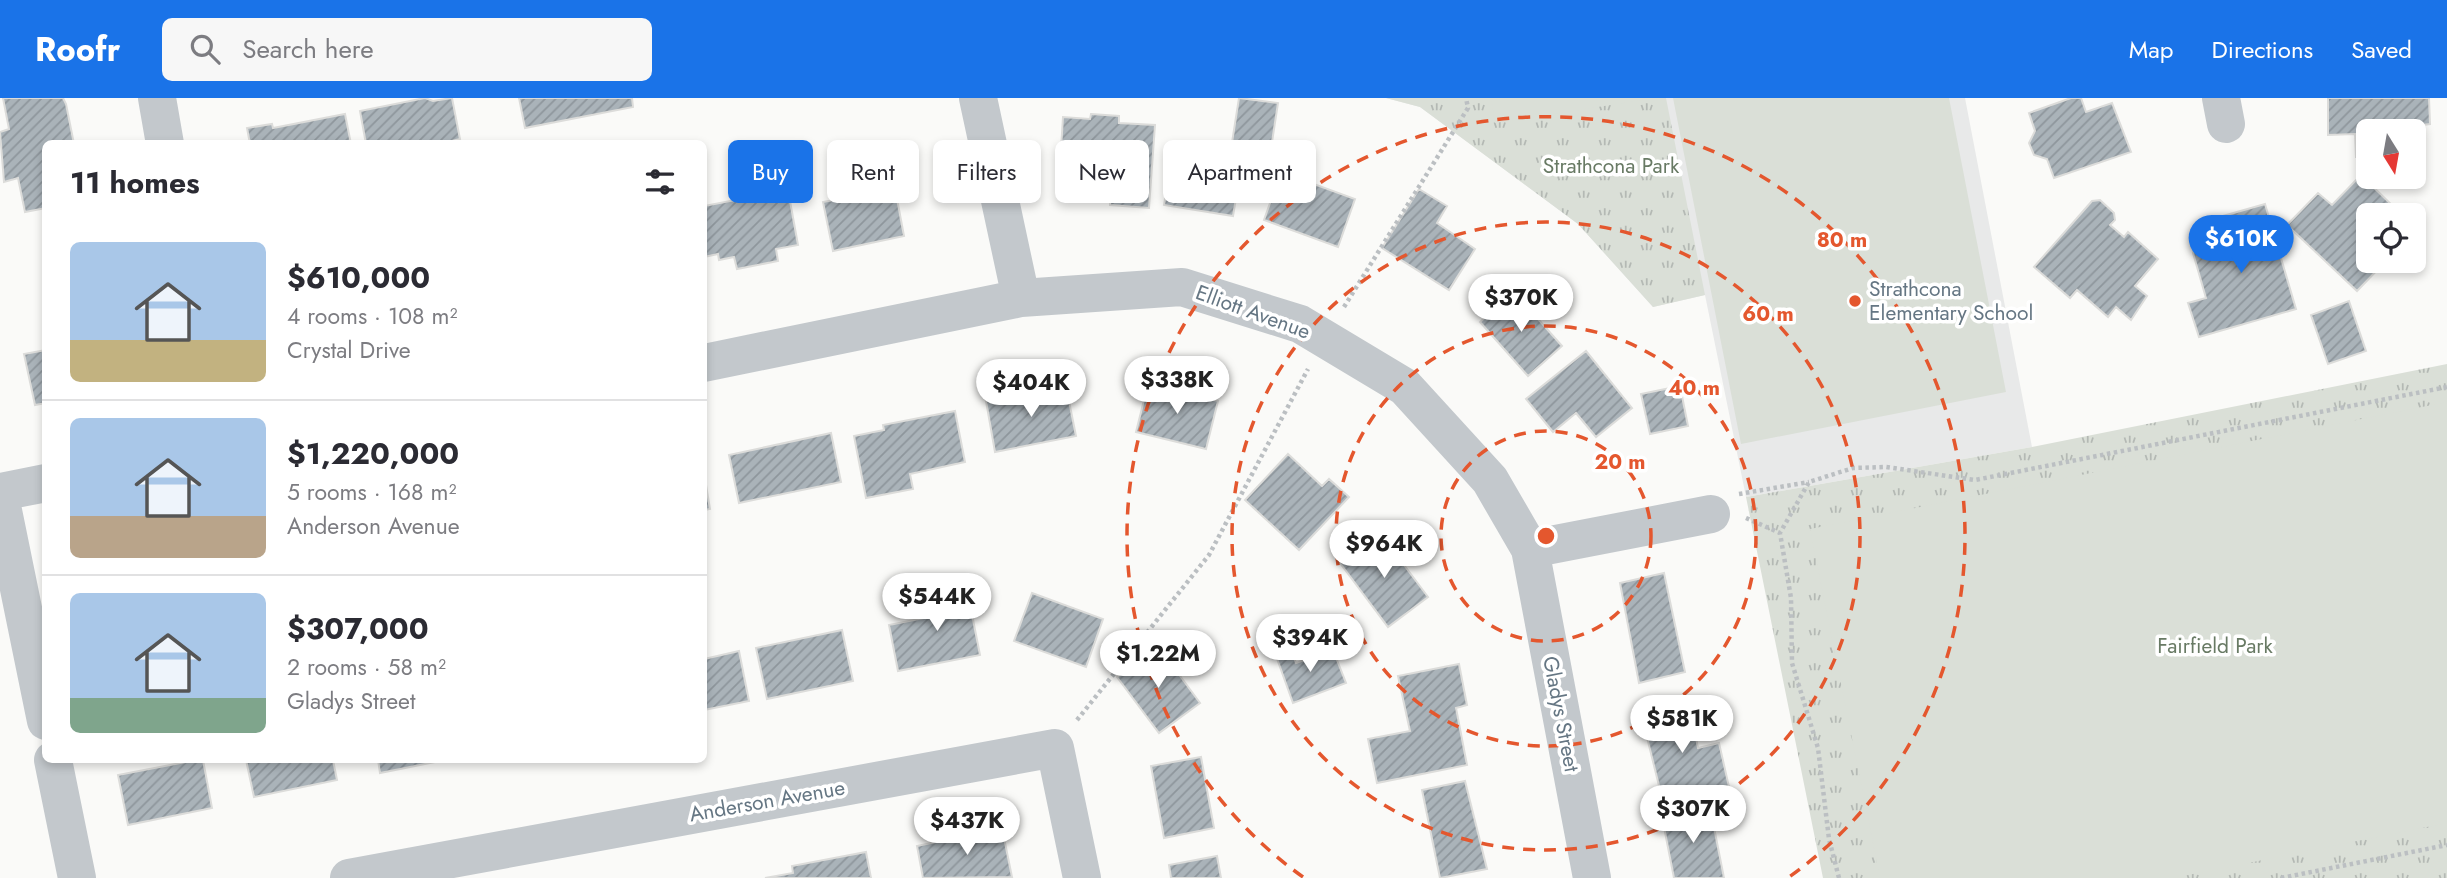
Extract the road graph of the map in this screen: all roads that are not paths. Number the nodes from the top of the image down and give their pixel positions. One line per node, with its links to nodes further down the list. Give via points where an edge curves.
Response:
1 (156, 98): 3 (street)
2 (978, 98): 4 (street)
3 (164, 140)
4 (1021, 298): 5 (street, Elliott Avenue); 9 (street, Elliott Avenue, via 1182,287 1300,324 1405,387 1490,480)
5 (707, 362)
6 (42, 484): 7 (street)
7 (0, 494): 10 (street)
8 (1711, 514): 9 (street)
9 (1530, 550): 15 (street, Gladys Street)
10 (42, 701)
11 (54, 763): 12 (street)
12 (77, 878)
13 (349, 878): 14 (street, Anderson Avenue, via 1055,748)
14 (1082, 878)
15 (1592, 878)

